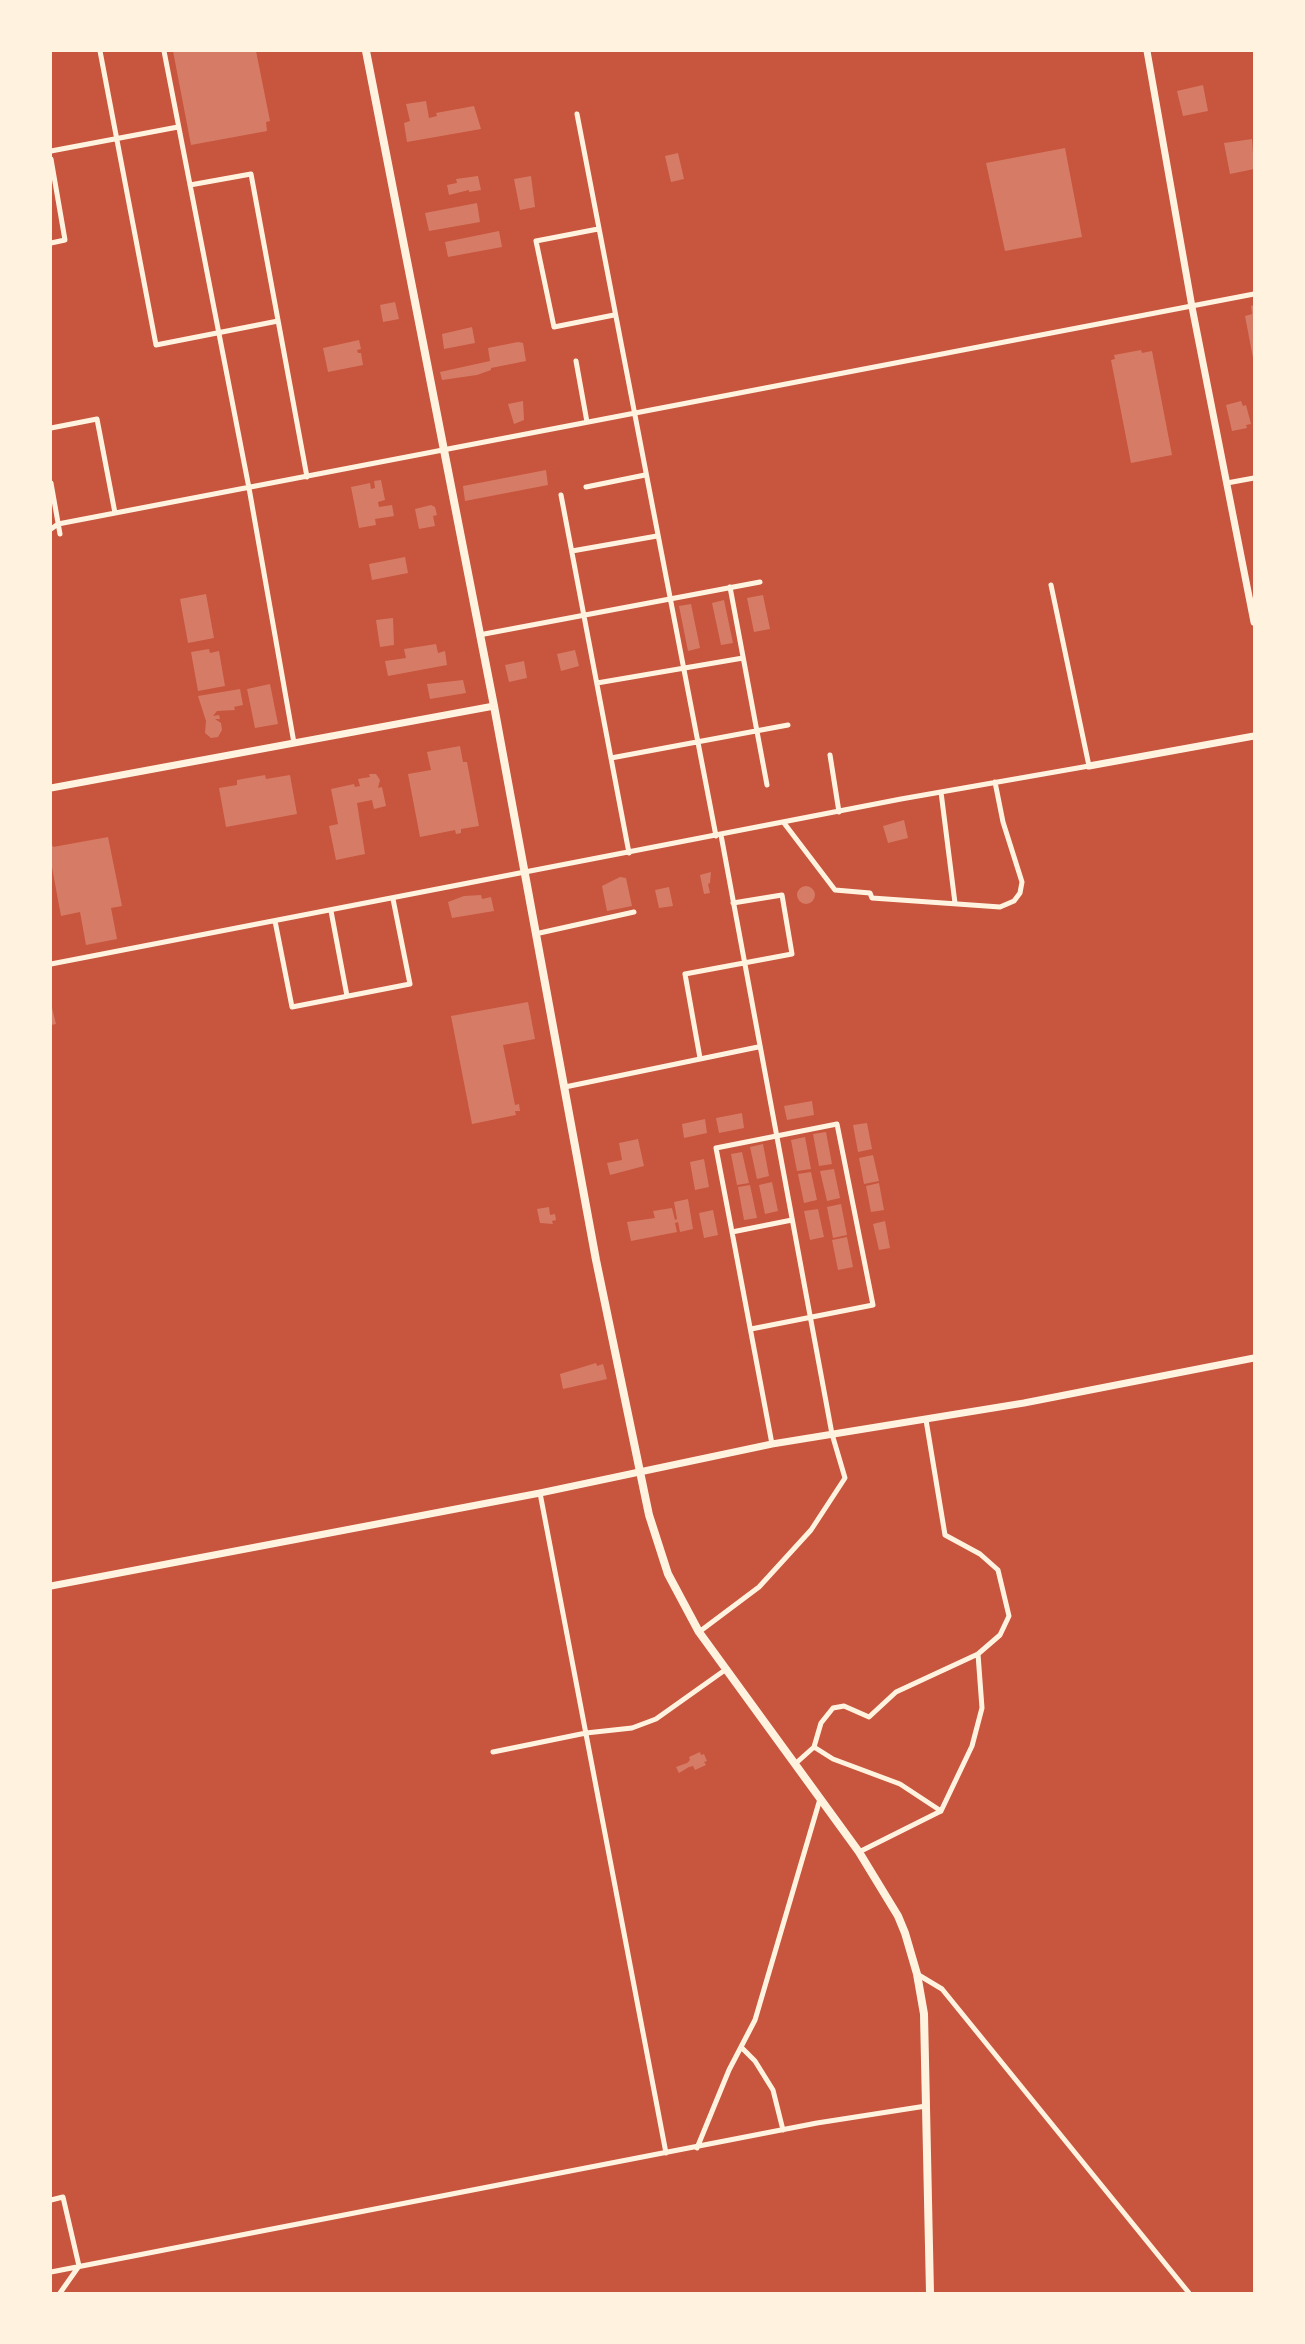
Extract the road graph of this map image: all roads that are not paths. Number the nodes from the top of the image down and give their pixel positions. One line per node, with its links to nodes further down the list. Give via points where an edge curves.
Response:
1 (100, 51): 7 (street)
2 (164, 51): 6 (street)
3 (366, 51): 22 (main road)
4 (1147, 51): 14 (street)
5 (577, 114): 11 (street)
6 (178, 127): 7 (street); 10 (street)
7 (117, 139): 8 (street); 17 (street, via 156,345)
8 (51, 151)
9 (51, 159): 12 (street, via 65,240)
10 (190, 185): 16 (street, via 251,174); 17 (street)
11 (598, 229): 15 (street); 15 (street, via 536,241 554,327)
12 (51, 243)
13 (1254, 294): 14 (street)
14 (1192, 307): 19 (street); 27 (street)
15 (614, 315): 19 (street)
16 (278, 321): 17 (street); 24 (street)
17 (219, 333): 29 (street)
18 (576, 361): 20 (street)
19 (633, 414): 20 (street); 23 (street)
20 (587, 422): 22 (street)
21 (51, 428): 31 (street, via 97,419)
22 (443, 450): 24 (street); 43 (main road)
23 (645, 475): 28 (street); 35 (street)
24 (307, 477): 29 (street)
25 (1254, 478): 27 (street)
26 (51, 483): 32 (street)
27 (1227, 483): 42 (street)
28 (586, 487)
29 (249, 488): 31 (street); 52 (street)
30 (561, 495): 36 (street)
31 (115, 513): 32 (street)
32 (58, 524): 33 (street); 34 (street)
33 (51, 530)
34 (60, 534)
35 (657, 536): 36 (street); 40 (street)
36 (572, 551): 41 (street)
37 (760, 582): 39 (street)
38 (1051, 585): 55 (street)
39 (729, 587): 40 (street); 44 (street)
40 (670, 598): 41 (street); 45 (street)
41 (584, 615): 43 (street); 46 (street)
42 (1254, 622)
43 (479, 634): 47 (main road)
44 (743, 658): 45 (street); 49 (street)
45 (683, 668): 46 (street); 51 (street)
46 (597, 683): 54 (street)
47 (494, 706): 52 (street); 64 (main road)
48 (788, 725): 49 (street)
49 (757, 731): 51 (street); 57 (street)
50 (1254, 736): 55 (street)
51 (698, 742): 54 (street); 62 (street)
52 (294, 743): 58 (street)
53 (830, 754): 60 (street)
54 (611, 758): 63 (street)
55 (1089, 766): 56 (street)
56 (995, 782): 59 (street); 67 (street, via 1022,882 1020,893 1014,901 1000,907)
57 (767, 785)
58 (51, 788)
59 (941, 792): 60 (street); 67 (street)
60 (839, 812): 61 (street)
61 (784, 823): 62 (street); 67 (street, via 835,890 870,893 872,898)
62 (718, 835): 63 (street); 66 (street)
63 (629, 853): 64 (street)
64 (523, 874): 65 (street); 71 (main road)
65 (393, 899): 68 (street); 74 (street, via 410,984)
66 (733, 903): 72 (street); 72 (street, via 782,895 792,954)
67 (955, 903)
68 (330, 911): 70 (street); 74 (street)
69 (634, 912): 71 (street)
70 (275, 921): 73 (street); 74 (street, via 292,1007)
71 (535, 934): 77 (main road)
72 (743, 962): 75 (street); 76 (street, via 685,974)
73 (51, 964)
74 (347, 996)
75 (758, 1047): 76 (street); 78 (street)
76 (700, 1058): 77 (street)
77 (564, 1088): 87 (main road)
78 (776, 1136): 79 (street); 80 (street, via 716,1148); 81 (street, via 837,1124 873,1305)
79 (792, 1220): 80 (street); 81 (street)
80 (732, 1232): 82 (street)
81 (810, 1318): 82 (street); 85 (street)
82 (751, 1329): 86 (street)
83 (1254, 1358): 84 (street)
84 (926, 1420): 85 (street); 91 (street, via 945,1535 980,1554 998,1570 1009,1616 1000,1635)
85 (832, 1434): 86 (street); 90 (street, via 845,1478 811,1530 745,1600)
86 (772, 1444): 87 (street)
87 (638, 1472): 88 (street); 90 (main road, via 668,1574)
88 (540, 1493): 89 (street); 93 (street)
89 (51, 1586)
90 (699, 1632): 92 (main road)
91 (978, 1654): 94 (street, via 896,1692 869,1717 844,1706 833,1708 821,1723); 98 (street, via 982,1708 972,1746)
92 (725, 1670): 93 (street, via 656,1719 632,1728); 96 (main road)
93 (586, 1732): 95 (street); 105 (street)
94 (814, 1747): 96 (street); 98 (street, via 833,1759 900,1784)
95 (493, 1752)
96 (795, 1764): 97 (main road)
97 (821, 1797): 99 (main road); 101 (street, via 755,2020)
98 (941, 1811): 99 (street)
99 (859, 1852): 100 (main road, via 898,1916)
100 (918, 1974): 102 (main road, via 924,2014); 111 (street, via 942,1989)
101 (742, 2048): 103 (street, via 773,2090); 104 (street)
102 (926, 2106): 103 (street); 110 (main road)
103 (783, 2130): 104 (street)
104 (697, 2148): 105 (street)
105 (666, 2154): 107 (street)
106 (51, 2200): 107 (street, via 63,2197)
107 (79, 2266): 108 (street); 109 (street)
108 (51, 2272)
109 (60, 2293)
110 (930, 2293)
111 (1188, 2293)

